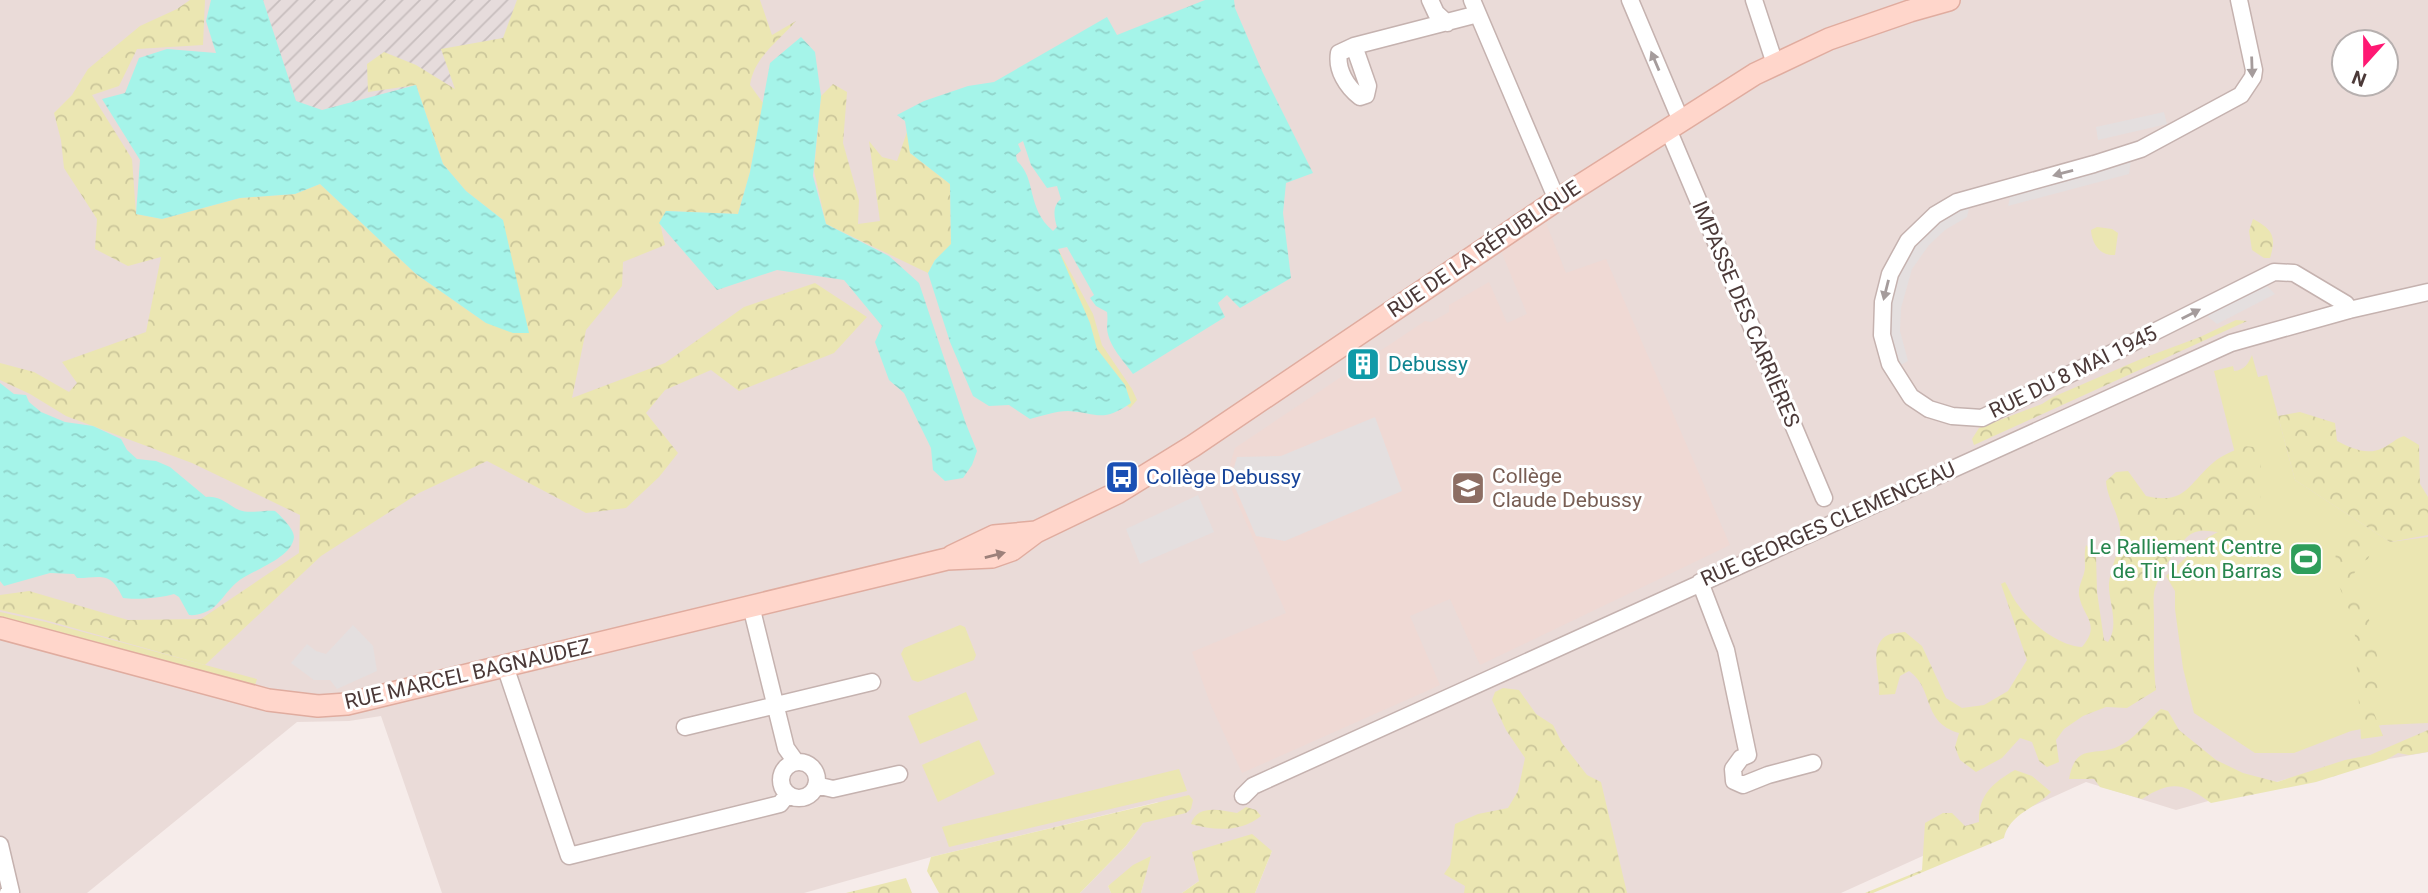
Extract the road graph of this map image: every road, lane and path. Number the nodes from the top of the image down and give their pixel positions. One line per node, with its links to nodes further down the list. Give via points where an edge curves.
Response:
1 (1430, 0): 7 (street)
2 (1630, 0): 10 (street, IMPASSE DES CARRIÈRES, one-way to 2)
3 (1754, 0): 9 (street)
4 (1949, 0): 9 (street, RUE DE LA RÉPUBLIQUE, via 1829,39)
5 (2239, 0): 13 (street, RUE DU 8 MAI 1945, one-way to 13, via 2254,70 2241,95 2141,149 1956,202 1908,241 1890,274 1883,302 1882,335 1890,364 1911,397 1928,410 1982,418 2274,272 2294,273)
6 (1475, 7): 7 (street); 11 (street)
7 (1447, 23): 8 (street)
8 (1354, 46)
9 (1775, 64): 10 (street, RUE DE LA RÉPUBLIQUE)
10 (1674, 125): 11 (street, RUE DE LA RÉPUBLIQUE); 14 (street, IMPASSE DES CARRIÈRES)
11 (1557, 200): 15 (street, RUE DE LA RÉPUBLIQUE, via 1193,446 1117,493 1036,532 1012,550 992,557 947,559)
12 (2428, 292): 13 (street, RUE GEORGES CLEMENCEAU)
13 (2349, 310): 16 (street, RUE GEORGES CLEMENCEAU, via 2231,343)
14 (1824, 498)
15 (854, 581): 17 (street, RUE MARCEL BAGNAUDEZ)
16 (1700, 582): 23 (street, via 1726,650); 30 (street, RUE GEORGES CLEMENCEAU, via 1253,786)
17 (751, 606): 19 (street, RUE MARCEL BAGNAUDEZ); 21 (street)
18 (0, 628): 19 (street, RUE MARCEL BAGNAUDEZ, via 268,700 318,706 347,704)
19 (505, 666): 29 (street, via 569,856 780,804)
20 (872, 682): 21 (street)
21 (776, 706): 22 (street); 24 (street, via 786,748)
22 (685, 727)
23 (1748, 755): 27 (street); 27 (street, via 1733,769 1734,781 1743,785)
24 (796, 762): 28 (street, via 812,768); 29 (street, via 782,773)
25 (1812, 763): 27 (street)
26 (899, 774): 28 (street, via 833,789)
27 (1768, 775)
28 (816, 785): 29 (street, via 804,797)
29 (788, 794)
30 (1243, 796)
31 (0, 845): 32 (street)
32 (8, 893)

